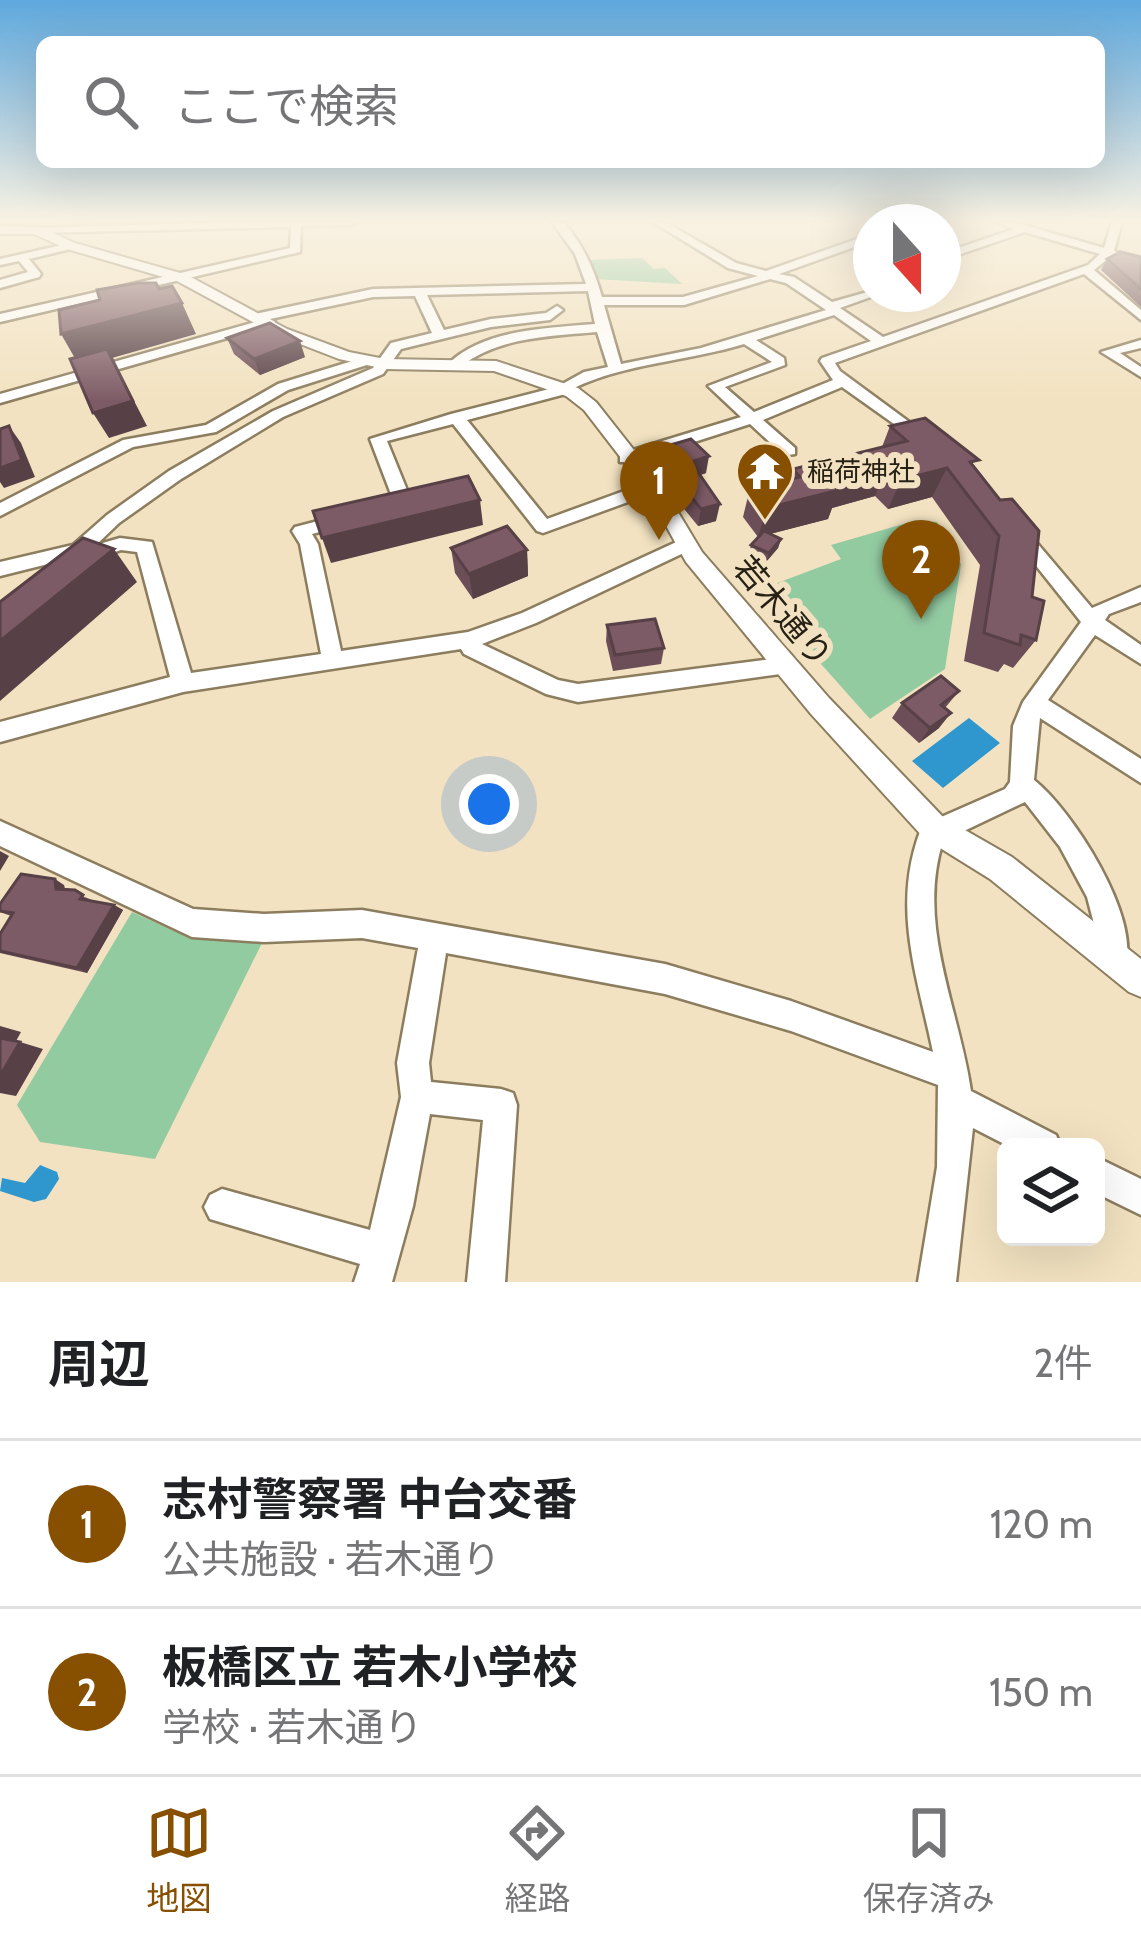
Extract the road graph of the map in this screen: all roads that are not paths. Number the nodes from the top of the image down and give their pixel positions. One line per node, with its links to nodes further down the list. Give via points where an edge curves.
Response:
1 (165, 282): 14 (street)
2 (189, 282): 15 (street, 若木通り)
3 (591, 282): 10 (street)
4 (749, 282): 10 (street, via 710,297)
5 (793, 282): 11 (street)
6 (1054, 282): 19 (street)
7 (1100, 282): 13 (street)
8 (872, 290): 11 (street)
9 (419, 291): 10 (street); 15 (street, via 352,295); 17 (street)
10 (594, 294): 16 (street)
11 (832, 309): 18 (street); 19 (street)
12 (557, 310): 17 (street)
13 (1141, 316)
14 (0, 318)
15 (264, 320): 21 (street, 若木通り, via 316,348); 27 (street)
16 (600, 328): 22 (street, via 513,340); 23 (street)
17 (440, 335): 21 (street, via 396,346)
18 (746, 339): 23 (street); 29 (street, via 778,365 715,386)
19 (883, 344): 25 (street, via 827,361)
20 (1141, 344): 24 (street, via 1108,352)
21 (375, 362): 22 (street, 若木通り); 34 (street, via 283,387 210,429 129,443); 37 (street, via 193,464)
22 (457, 363): 26 (street, 若木通り)
23 (616, 369): 26 (street)
24 (1141, 373)
25 (844, 381): 29 (street); 30 (street)
26 (566, 388): 28 (street); 32 (street, 若木通り, via 590,406)
27 (0, 399)
28 (456, 417): 33 (street, via 543,527); 44 (street, via 378,440 404,505 301,532)
29 (751, 419): 31 (street, via 789,451); 32 (street)
30 (934, 449)
31 (779, 454)
32 (626, 458): 33 (street, 若木通り)
33 (652, 487): 36 (street, 若木通り)
34 (0, 511)
35 (1008, 517): 41 (street)
36 (685, 544): 44 (street, via 469,640); 45 (street, 若木通り)
37 (77, 554): 38 (street); 39 (street); 46 (street, via 146,547)
38 (0, 569)
39 (18, 590)
40 (1141, 594): 41 (street, via 1102,609)
41 (1092, 622): 43 (street); 47 (street)
42 (471, 648): 45 (street, via 578,693)
43 (1141, 656)
44 (333, 662): 46 (street)
45 (787, 666): 51 (street, 若木通り)
46 (183, 683): 48 (street)
47 (1034, 702): 49 (street); 50 (street)
48 (0, 732)
49 (1141, 772)
50 (1022, 784): 51 (street, via 1014,797); 54 (street, via 1043,798 1098,893 1118,936)
51 (936, 829): 54 (street, 若木通り); 56 (street, via 925,849 917,924)
52 (0, 833): 53 (street, via 191,923 362,924)
53 (434, 937): 56 (street, via 665,979 791,1016); 57 (street, via 413,1063)
54 (1115, 956): 55 (street, 若木通り)
55 (1141, 980)
56 (955, 1088): 58 (street); 64 (street)
57 (417, 1097): 62 (street); 63 (street, via 501,1105)
58 (1031, 1138)
59 (1105, 1179): 60 (street)
60 (1141, 1198)
61 (222, 1207): 62 (street)
62 (378, 1267)
63 (486, 1282)
64 (937, 1282)

